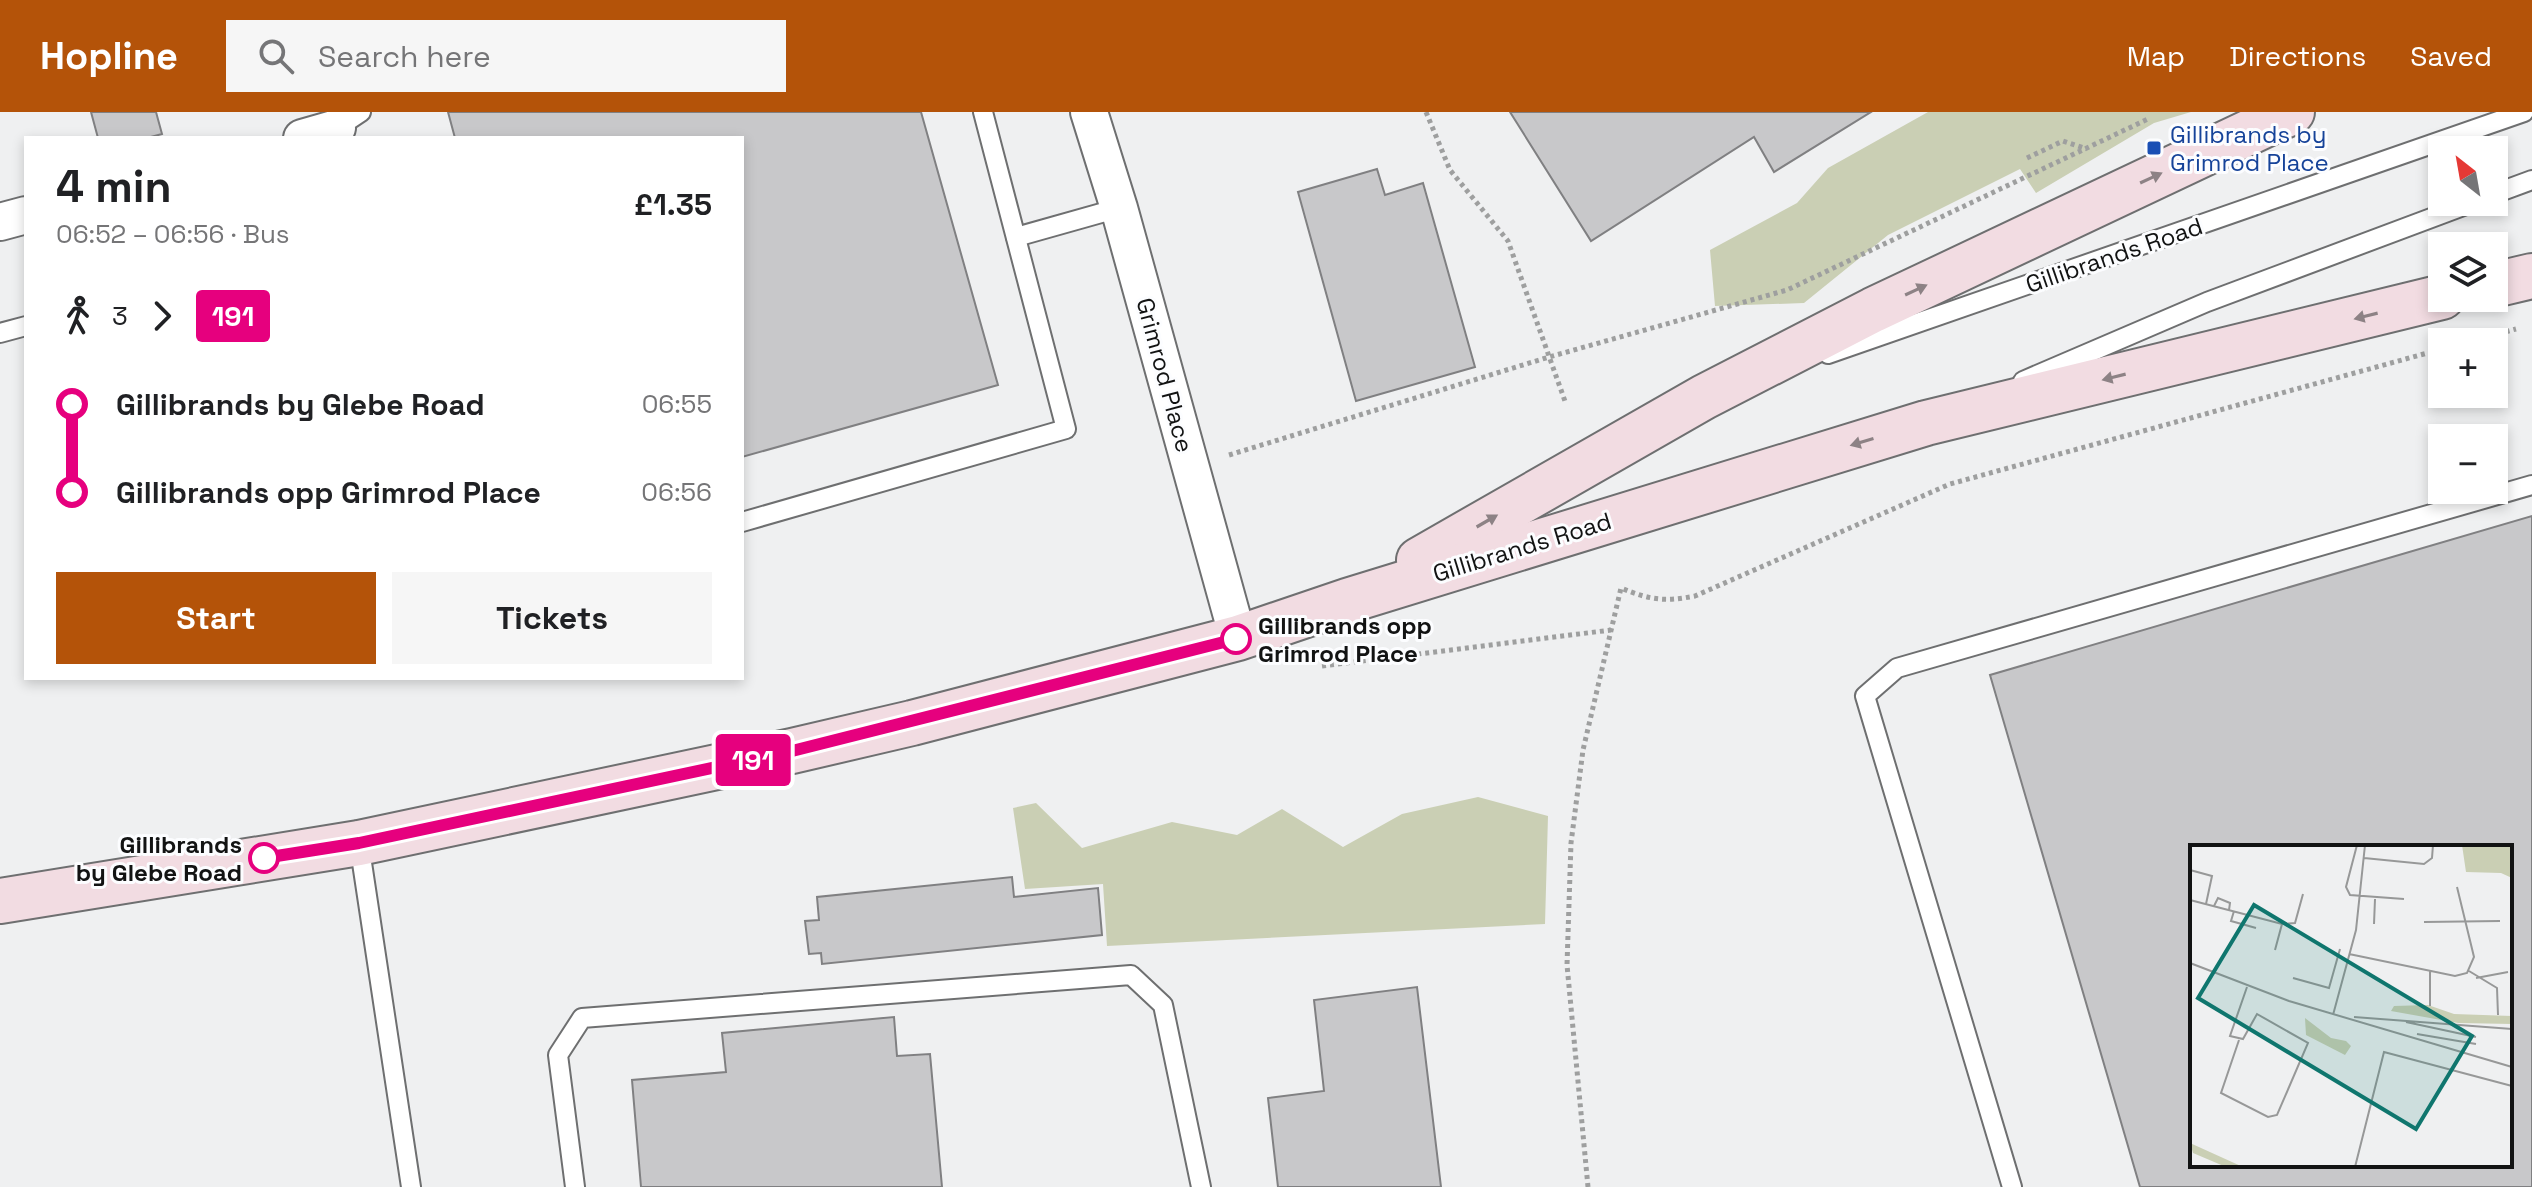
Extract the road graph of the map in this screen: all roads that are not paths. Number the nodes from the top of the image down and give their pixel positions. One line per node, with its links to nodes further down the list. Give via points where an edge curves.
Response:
1 (983, 112): 13 (lane)
2 (1089, 112): 9 (street, Grimrod Place)
3 (2292, 112): 19 (street, Gillibrands Road, one-way to 3, via 1873,310)
4 (2524, 112): 19 (lane, Gillibrands Road)
5 (346, 126): 6 (street)
6 (309, 136)
7 (2532, 180): 8 (lane)
8 (2508, 189)
9 (1119, 208): 13 (lane); 24 (street, Grimrod Place)
10 (24, 216): 12 (street)
11 (2437, 216): 20 (lane, Gillibrands Road, via 2207,302)
12 (0, 222)
13 (1016, 237): 22 (lane, via 1066,429)
14 (2532, 276): 15 (street)
15 (2508, 282)
16 (2428, 300): 20 (street, Gillibrands Road, one-way to 20)
17 (24, 327): 18 (lane)
18 (0, 333)
19 (1704, 397): 23 (street, Gillibrands Road, one-way to 19)
20 (1926, 423): 23 (street, Gillibrands Road, one-way to 23)
21 (2532, 485): 30 (lane, via 1897,668 1865,696)
22 (744, 521)
23 (1347, 601): 24 (street, Gillibrands Road)
24 (1238, 638): 25 (street, Gillibrands Road, via 792,751)
25 (359, 843): 26 (street, Gillibrands Road); 27 (lane)
26 (0, 901)
27 (411, 1187)
28 (575, 1187): 29 (lane, via 558,1055 582,1018 1131,975 1163,1005)
29 (1201, 1187)
30 (2012, 1187)

